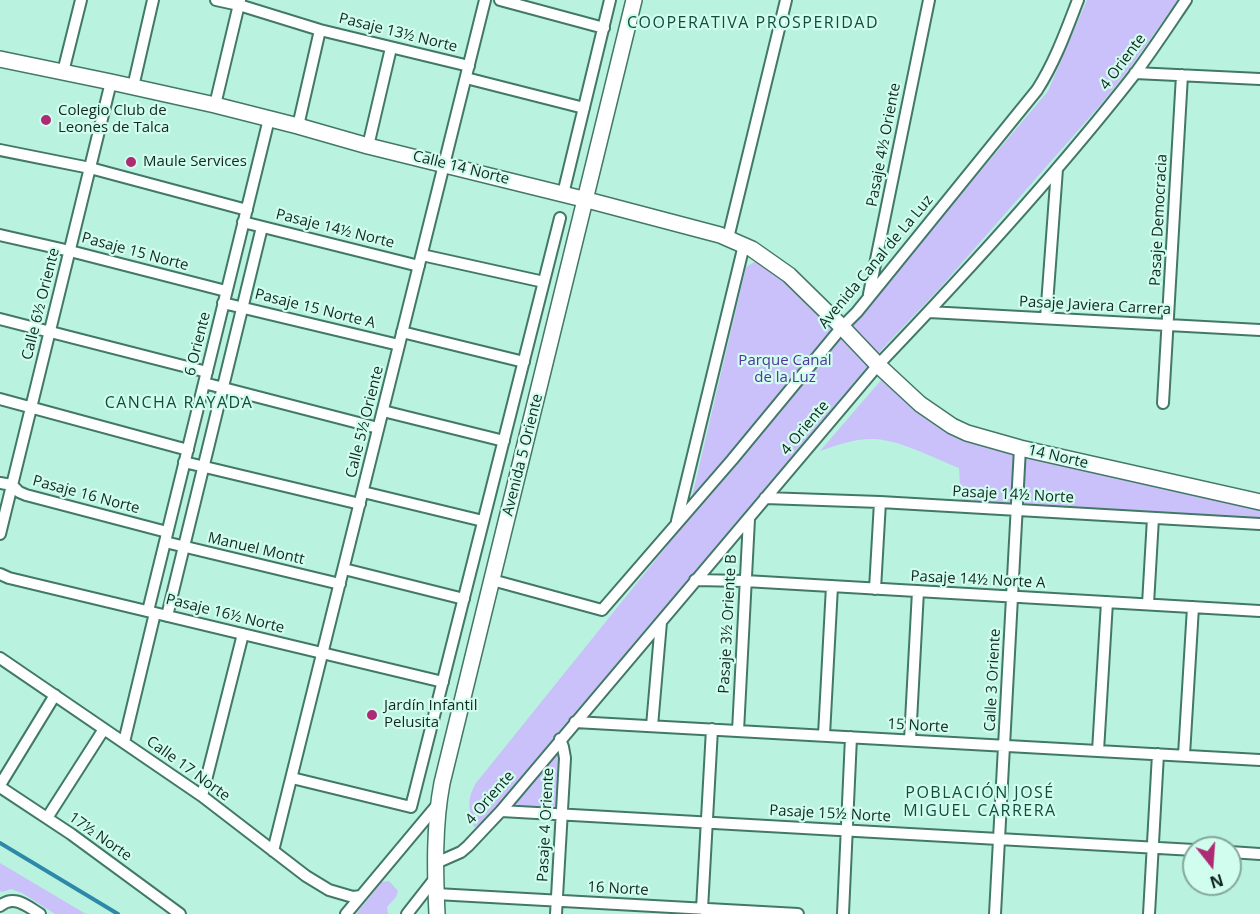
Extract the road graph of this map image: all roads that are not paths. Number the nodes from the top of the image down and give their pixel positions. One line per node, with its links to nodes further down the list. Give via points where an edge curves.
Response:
1 (81, 0): 18 (street)
2 (153, 0): 24 (street)
3 (216, 0): 12 (street, Pasaje 13½ Norte)
4 (485, 0): 17 (street, Calle 5½ Oriente)
5 (500, 0): 13 (street)
6 (610, 0): 13 (street)
7 (634, 0): 35 (street, Avenida 5 Oriente)
8 (786, 0): 41 (street)
9 (929, 0): 47 (street, Pasaje 4½ Oriente)
10 (1078, 0): 47 (street, Avenida Canal de La Luz, via 1049,71 1037,90)
11 (1186, 0): 19 (street, 4 Oriente)
12 (239, 2): 14 (street, Pasaje 13½ Norte); 25 (street)
13 (604, 28): 26 (street)
14 (320, 30): 15 (street, Pasaje 13½ Norte); 28 (street)
15 (391, 48): 17 (street, Pasaje 13½ Norte); 29 (street)
16 (0, 59): 18 (street, Calle 14 Norte)
17 (469, 66): 21 (street, Calle 5½ Oriente)
18 (63, 72): 23 (street, Calle 14 Norte)
19 (1135, 73): 20 (street); 33 (street, 4 Oriente)
20 (1182, 75): 22 (street); 53 (street, Pasaje Democracia)
21 (466, 78): 26 (street); 31 (street, Calle 5½ Oriente)
22 (1260, 79)
23 (111, 82): 24 (street, Calle 14 Norte); 32 (street, Calle 6½ Oriente)
24 (133, 87): 25 (street, Calle 14 Norte)
25 (215, 105): 27 (street, Calle 14 Norte)
26 (584, 108): 34 (street)
27 (269, 119): 28 (street, Calle 14 Norte); 36 (street, 6 Oriente)
28 (298, 126): 29 (street, Calle 14 Norte)
29 (368, 146): 31 (street, Calle 14 Norte)
30 (0, 150): 32 (street)
31 (444, 164): 34 (street, Calle 14 Norte); 44 (street, Calle 5½ Oriente)
32 (90, 168): 36 (street); 43 (street, Calle 6½ Oriente)
33 (1057, 168): 50 (street, 4 Oriente); 51 (street)
34 (563, 194): 35 (street, Calle 14 Norte)
35 (585, 199): 41 (street, Calle 14 Norte); 92 (street, Avenida 5 Oriente)
36 (247, 210): 38 (street, 6 Oriente)
37 (560, 218): 45 (street)
38 (243, 222): 39 (street, Pasaje 14½ Norte); 46 (street, 6 Oriente)
39 (262, 227): 44 (street, Pasaje 14½ Norte); 49 (street)
40 (0, 235): 43 (street, Pasaje 15 Norte)
41 (728, 238): 42 (street, Calle 14 Norte)
42 (744, 245): 54 (street, Calle 14 Norte, via 789,275); 85 (street)
43 (70, 251): 46 (street, Pasaje 15 Norte); 56 (street, Calle 6½ Oriente)
44 (421, 260): 45 (street, Pasaje 14½ Norte); 57 (street, Calle 5½ Oriente)
45 (544, 282): 59 (street)
46 (226, 291): 48 (street, 6 Oriente)
47 (869, 296): 54 (street, Avenida Canal de La Luz)
48 (223, 303): 49 (street, Pasaje 15 Norte A); 61 (street, 6 Oriente)
49 (243, 307): 58 (street, Pasaje 15 Norte A); 63 (street)
50 (929, 312): 51 (street, Pasaje Javiera Carrera); 60 (street, 4 Oriente)
51 (1046, 318): 53 (street, Pasaje Javiera Carrera)
52 (0, 319): 56 (street)
53 (1168, 325): 55 (street, Pasaje Javiera Carrera); 65 (street, Pasaje Democracia)
54 (842, 327): 60 (street, Calle 14 Norte); 85 (street, Avenida Canal de La Luz)
55 (1260, 330)
56 (50, 331): 61 (street); 66 (street, Calle 6½ Oriente)
57 (402, 332): 58 (street, Calle 5½ Oriente); 59 (street)
58 (399, 345): 67 (street, Calle 5½ Oriente)
59 (524, 362): 69 (street)
60 (878, 365): 70 (street, 14 Norte, via 920,404 952,426); 77 (street, 4 Oriente)
61 (207, 372): 62 (street, 6 Oriente)
62 (204, 383): 63 (street); 71 (street, 6 Oriente)
63 (223, 388): 68 (street); 73 (street)
64 (0, 399): 66 (street)
65 (1163, 403)
66 (31, 406): 71 (street); 75 (street, Calle 6½ Oriente)
67 (383, 411): 68 (street, Calle 5½ Oriente); 69 (street)
68 (378, 428): 76 (street, Calle 5½ Oriente)
69 (504, 441): 84 (street)
70 (1020, 448): 79 (street, 14 Norte); 81 (street, Calle 3 Oriente)
71 (188, 450): 72 (street, 6 Oriente)
72 (184, 462): 73 (street); 88 (street, 6 Oriente)
73 (203, 467): 80 (street); 89 (street)
74 (0, 483): 75 (street, Pasaje 16 Norte)
75 (12, 485): 87 (street, Calle 6½ Oriente); 88 (street, Pasaje 16 Norte, via 26,495)
76 (363, 492): 80 (street, Calle 5½ Oriente); 84 (street)
77 (765, 498): 78 (street, Pasaje 14½ Norte); 83 (street, 4 Oriente)
78 (880, 502): 81 (street, Pasaje 14½ Norte); 97 (street)
79 (1260, 502)
80 (360, 504): 90 (street, Calle 5½ Oriente)
81 (1017, 510): 82 (street, Pasaje 14½ Norte); 99 (street, Calle 3 Oriente)
82 (1153, 518): 86 (street, Pasaje 14½ Norte); 102 (street)
83 (749, 519): 93 (street, 4 Oriente); 94 (street, Pasaje 3½ Oriente B)
84 (483, 520): 100 (street)
85 (676, 524): 92 (street, Avenida Canal de La Luz, via 602,610)
86 (1260, 524)
87 (0, 534)
88 (166, 537): 89 (street, Manuel Montt); 105 (street, 6 Oriente)
89 (184, 547): 95 (street, Manuel Montt); 106 (street)
90 (344, 569): 95 (street, Calle 5½ Oriente); 100 (street)
91 (0, 574): 105 (street, Pasaje 16½ Norte)
92 (492, 580): 131 (street, Avenida 5 Oriente)
93 (695, 580): 94 (street, Pasaje 14½ Norte A); 107 (street, 4 Oriente)
94 (745, 582): 96 (street, Pasaje 14½ Norte A); 117 (street, Pasaje 3½ Oriente B)
95 (340, 584): 109 (street, Calle 5½ Oriente)
96 (832, 586): 97 (street, Pasaje 14½ Norte A); 118 (street)
97 (875, 589): 98 (street, Pasaje 14½ Norte A)
98 (918, 591): 99 (street, Pasaje 14½ Norte A); 121 (street)
99 (1012, 597): 101 (street, Pasaje 14½ Norte A); 123 (street, Calle 3 Oriente)
100 (464, 599): 111 (street)
101 (1107, 602): 102 (street, Pasaje 14½ Norte A); 124 (street)
102 (1148, 604): 103 (street, Pasaje 14½ Norte A)
103 (1193, 607): 104 (street, Pasaje 14½ Norte A); 126 (street)
104 (1260, 610)
105 (152, 612): 106 (street, Pasaje 16½ Norte); 122 (street, 6 Oriente)
106 (167, 616): 108 (street, Pasaje 16½ Norte)
107 (661, 621): 113 (street, 4 Oriente); 114 (street)
108 (243, 634): 109 (street, Pasaje 16½ Norte); 130 (street)
109 (323, 653): 111 (street, Pasaje 16½ Norte); 128 (street, Calle 5½ Oriente)
110 (0, 658): 112 (street, Calle 17 Norte)
111 (443, 682): 128 (street, via 411,807)
112 (55, 695): 115 (street, Calle 17 Norte); 129 (street)
113 (575, 722): 114 (street, 15 Norte); 120 (street, 4 Oriente)
114 (652, 726): 116 (street, 15 Norte)
115 (104, 729): 122 (street, Calle 17 Norte); 134 (street)
116 (711, 729): 117 (street, 15 Norte); 135 (street)
117 (738, 731): 118 (street, 15 Norte)
118 (824, 735): 119 (street, 15 Norte)
119 (851, 737): 121 (street, 15 Norte); 136 (street)
120 (560, 739): 132 (street, 4 Oriente); 133 (street, Pasaje 4 Oriente, via 565,758)
121 (910, 740): 123 (street, 15 Norte)
122 (124, 742): 130 (street, Calle 17 Norte)
123 (1004, 745): 124 (street, 15 Norte); 137 (street, Calle 3 Oriente)
124 (1098, 750): 125 (street, 15 Norte)
125 (1158, 754): 126 (street, 15 Norte); 138 (street)
126 (1184, 755): 127 (street, 15 Norte)
127 (1260, 760)
128 (292, 778): 140 (street, Calle 5½ Oriente)
129 (0, 786): 134 (street, 17½ Norte)
130 (202, 796): 140 (street, Calle 17 Norte)
131 (439, 803): 143 (street, Avenida 5 Oriente); 145 (street)
132 (501, 811): 133 (street, Pasaje 15½ Norte); 143 (street, 4 Oriente, via 468,846)
133 (562, 814): 135 (street, Pasaje 15½ Norte); 146 (street, Pasaje 4 Oriente)
134 (46, 818): 152 (street, 17½ Norte)
135 (706, 822): 136 (street, Pasaje 15½ Norte); 148 (street)
136 (847, 830): 137 (street, Pasaje 15½ Norte); 158 (street)
137 (999, 839): 138 (street, Pasaje 15½ Norte); 159 (street, Calle 3 Oriente)
138 (1153, 848): 139 (street, Pasaje 15½ Norte); 160 (street)
139 (1182, 849)
140 (273, 851): 145 (street, Calle 17 Norte, via 317,884 341,894)
141 (1242, 853): 142 (street)
142 (1260, 854)
143 (436, 870): 144 (street, Avenida 5 Oriente); 154 (street)
144 (436, 894): 146 (street, 16 Norte); 155 (street, Avenida 5 Oriente)
145 (361, 896): 153 (street)
146 (556, 901): 149 (street, 16 Norte); 156 (street, Pasaje 4 Oriente)
147 (4, 902): 151 (street, via 18,901)
148 (702, 909): 149 (street, 16 Norte); 150 (street, 16 Norte)
149 (642, 910)
150 (728, 912): 157 (street, 16 Norte)
151 (40, 914)
152 (180, 914)
153 (346, 914)
154 (407, 914)
155 (436, 914)
156 (556, 914)
157 (798, 914)
158 (843, 914)
159 (995, 914)
160 (1149, 914)

